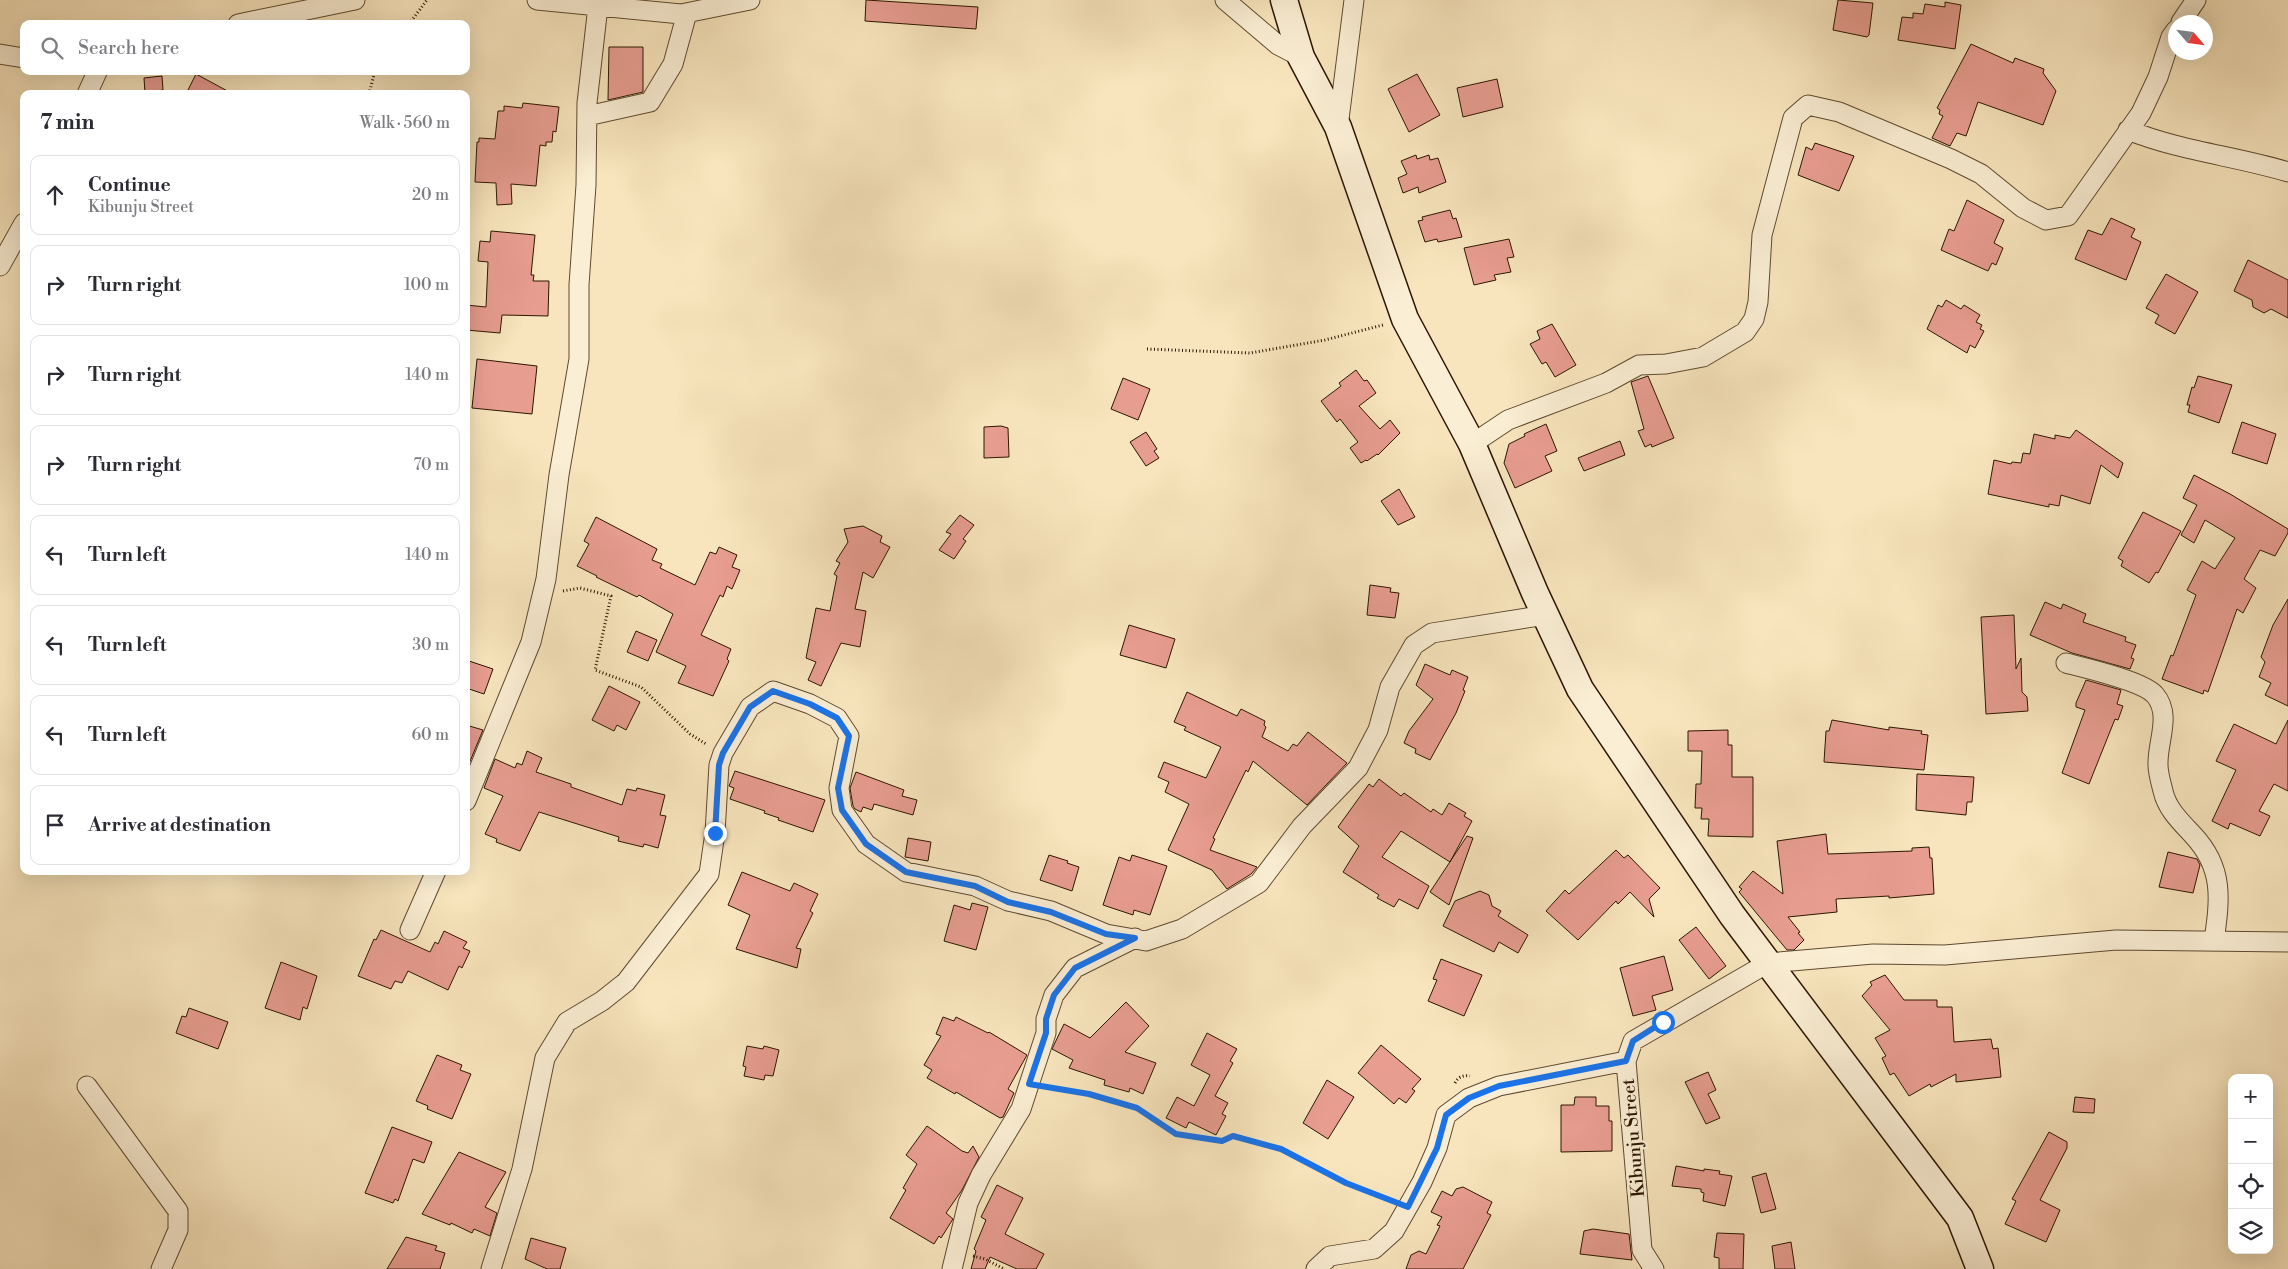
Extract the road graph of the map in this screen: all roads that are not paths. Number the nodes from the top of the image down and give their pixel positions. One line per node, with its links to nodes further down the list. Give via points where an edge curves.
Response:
1 (355, 0): 11 (street)
2 (537, 0): 8 (street)
3 (750, 0): 9 (street)
4 (1225, 0): 15 (street, via 1278,44)
5 (1284, 0): 15 (street)
6 (1354, 0): 19 (street)
7 (2196, 0): 10 (street)
8 (598, 6): 9 (street); 18 (street)
9 (687, 13): 18 (street, via 673,64 650,102)
10 (2186, 15)
11 (258, 20)
12 (2168, 46): 20 (street, via 2158,78)
13 (0, 54): 14 (street)
14 (20, 57)
15 (1301, 57): 19 (street)
16 (95, 75): 17 (street)
17 (89, 90)
18 (587, 116): 27 (street, via 579,359 558,476 543,593 531,642)
19 (1338, 127): 24 (street, via 1405,319)
20 (2128, 130): 21 (street, via 2159,142); 24 (street, via 2068,216 2046,220 2023,208 1981,174 1952,159 1839,112 1808,105 1793,118 1762,235 1758,302 1754,319 1745,332 1703,357 1639,365 1606,383 1508,420)
21 (2288, 172)
22 (20, 231): 23 (street)
23 (0, 266)
24 (1472, 444): 25 (street)
25 (1546, 615): 30 (street, via 1432,633 1414,645 1390,687 1378,730 1358,768 1302,826 1259,884 1182,929 1146,940); 33 (street, via 1580,690)
26 (2066, 663): 31 (street, via 2122,679 2154,694 2161,705 2164,726 2158,766 2164,794 2172,812 2202,845 2218,878)
27 (470, 791)
28 (434, 875): 29 (street)
29 (410, 930)
30 (1135, 938): 36 (street, via 1075,968 1054,995 1046,1019 1046,1033 1021,1109 968,1203); 38 (street, via 1106,934 1051,912 1008,902 975,886 906,872 866,844 842,810 838,788 849,736 837,718 773,691 750,707 723,753 719,765 709,874 626,982 567,1022 545,1058 522,1169)
31 (2214, 941): 32 (street); 33 (street, via 2116,940 1945,955 1873,954)
32 (2288, 942)
33 (1768, 963): 34 (street, Kibunju Street, via 1633,1041); 41 (street, via 1960,1218)
34 (1626, 1061): 39 (street, via 1499,1086 1469,1098 1446,1115 1437,1148 1394,1231 1374,1249 1330,1256); 40 (street, Kibunju Street, via 1642,1250)
35 (87, 1086): 37 (street, via 178,1211 178,1230)
36 (954, 1260)
37 (161, 1269)
38 (491, 1269)
39 (1316, 1269)
40 (1654, 1269)
41 (1980, 1269)

